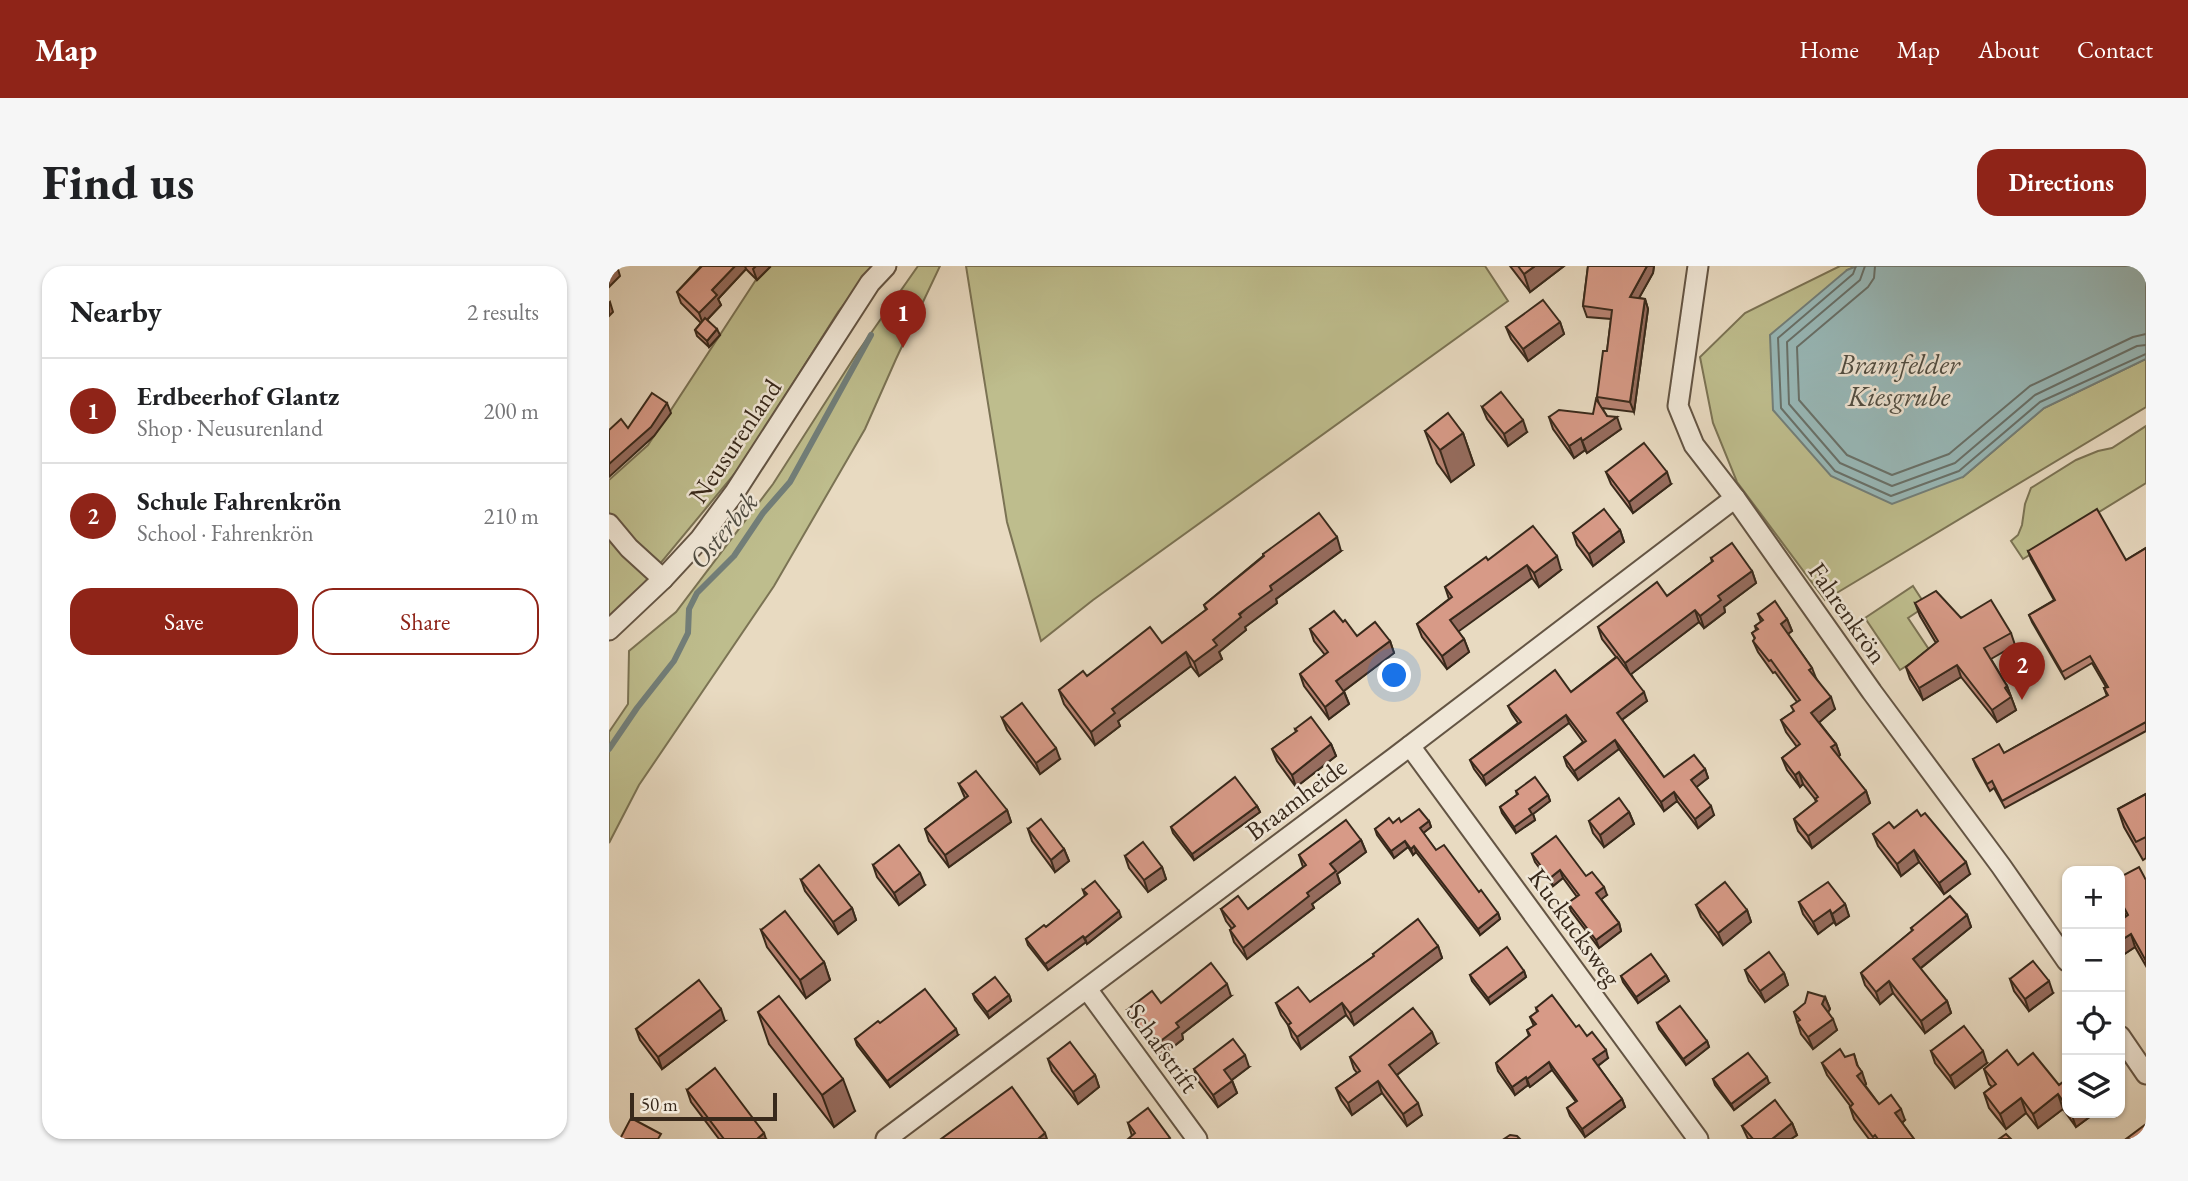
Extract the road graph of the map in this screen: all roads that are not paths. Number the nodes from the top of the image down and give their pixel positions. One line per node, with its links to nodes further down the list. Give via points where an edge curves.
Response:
1 (886, 266): 5 (street, Neusurenland, via 870,283 735,492)
2 (1698, 266): 3 (street, Fahrenkrön, via 1678,405 1694,445)
3 (1735, 498): 7 (street, Braamheide); 8 (street, Fahrenkrön)
4 (609, 524): 5 (street)
5 (663, 579): 6 (street, Neusurenland)
6 (609, 630)
7 (1410, 746): 9 (street, Braamheide); 14 (street, Kuckucksweg)
8 (2062, 954)
9 (1087, 989): 12 (street, Braamheide); 13 (street, Schafstrift)
10 (2125, 1043): 11 (street)
11 (2146, 1074)
12 (886, 1139)
13 (1197, 1139)
14 (1697, 1139)

